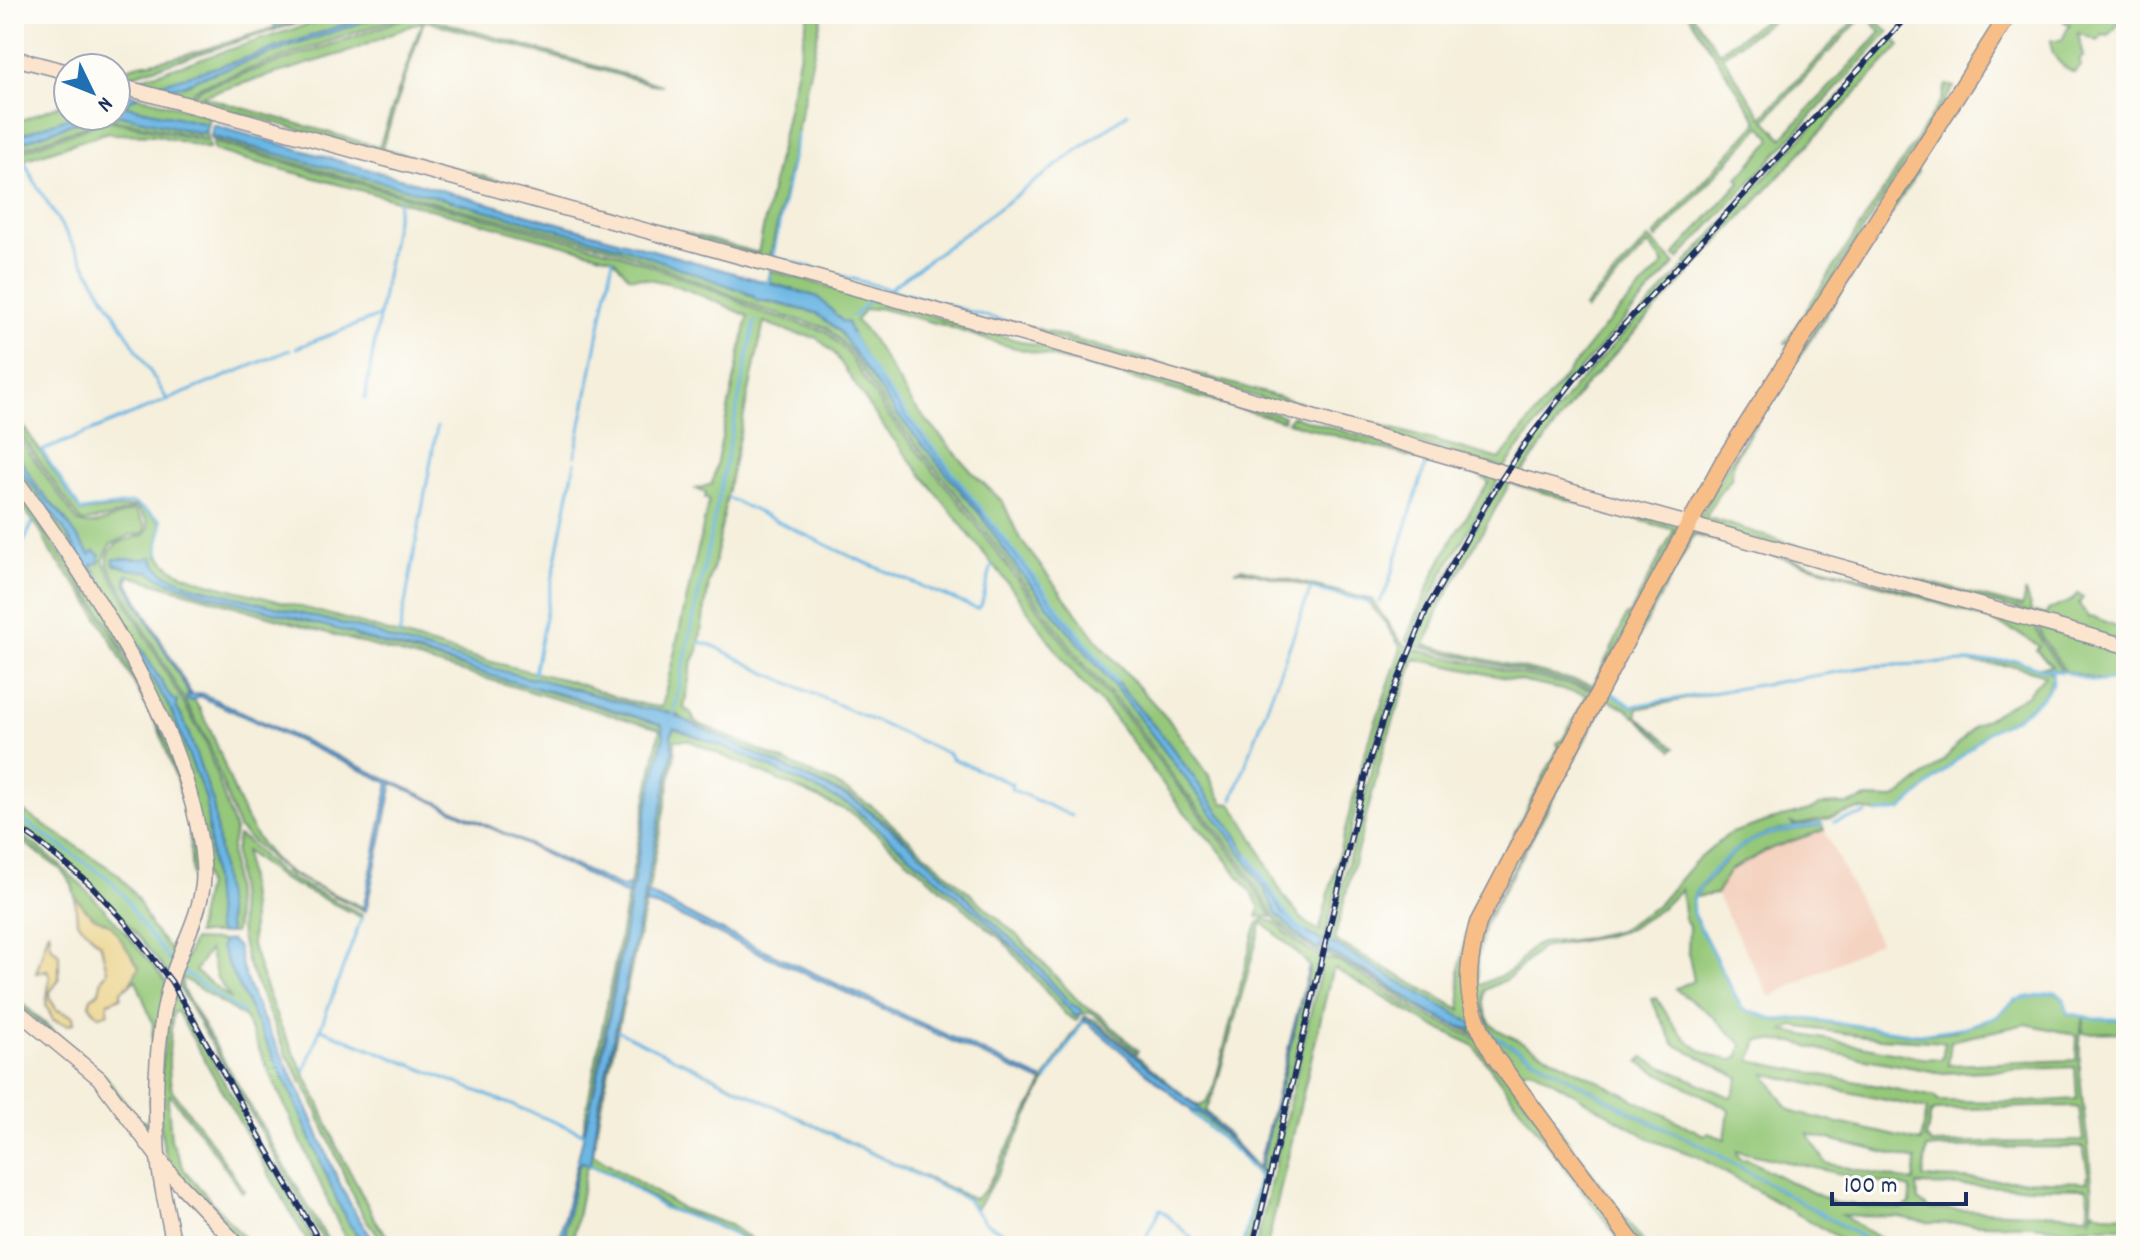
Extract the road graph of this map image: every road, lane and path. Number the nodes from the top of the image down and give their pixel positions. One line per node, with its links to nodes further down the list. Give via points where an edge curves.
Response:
1 (2009, 14): 6 (main road, via 1749,419)
2 (14, 58): 3 (main road)
3 (52, 68)
4 (132, 89): 6 (main road, via 1091,353)
5 (14, 477): 9 (main road, via 110,621 166,727 191,794 203,881 162,1023)
6 (1690, 525): 7 (main road); 12 (main road, via 1489,898 1475,937 1468,981 1472,1011 1495,1057)
7 (2126, 646)
8 (14, 1008): 9 (main road, via 99,1078)
9 (158, 1159): 10 (main road); 11 (main road)
10 (174, 1246)
11 (239, 1246)
12 (1635, 1246)

